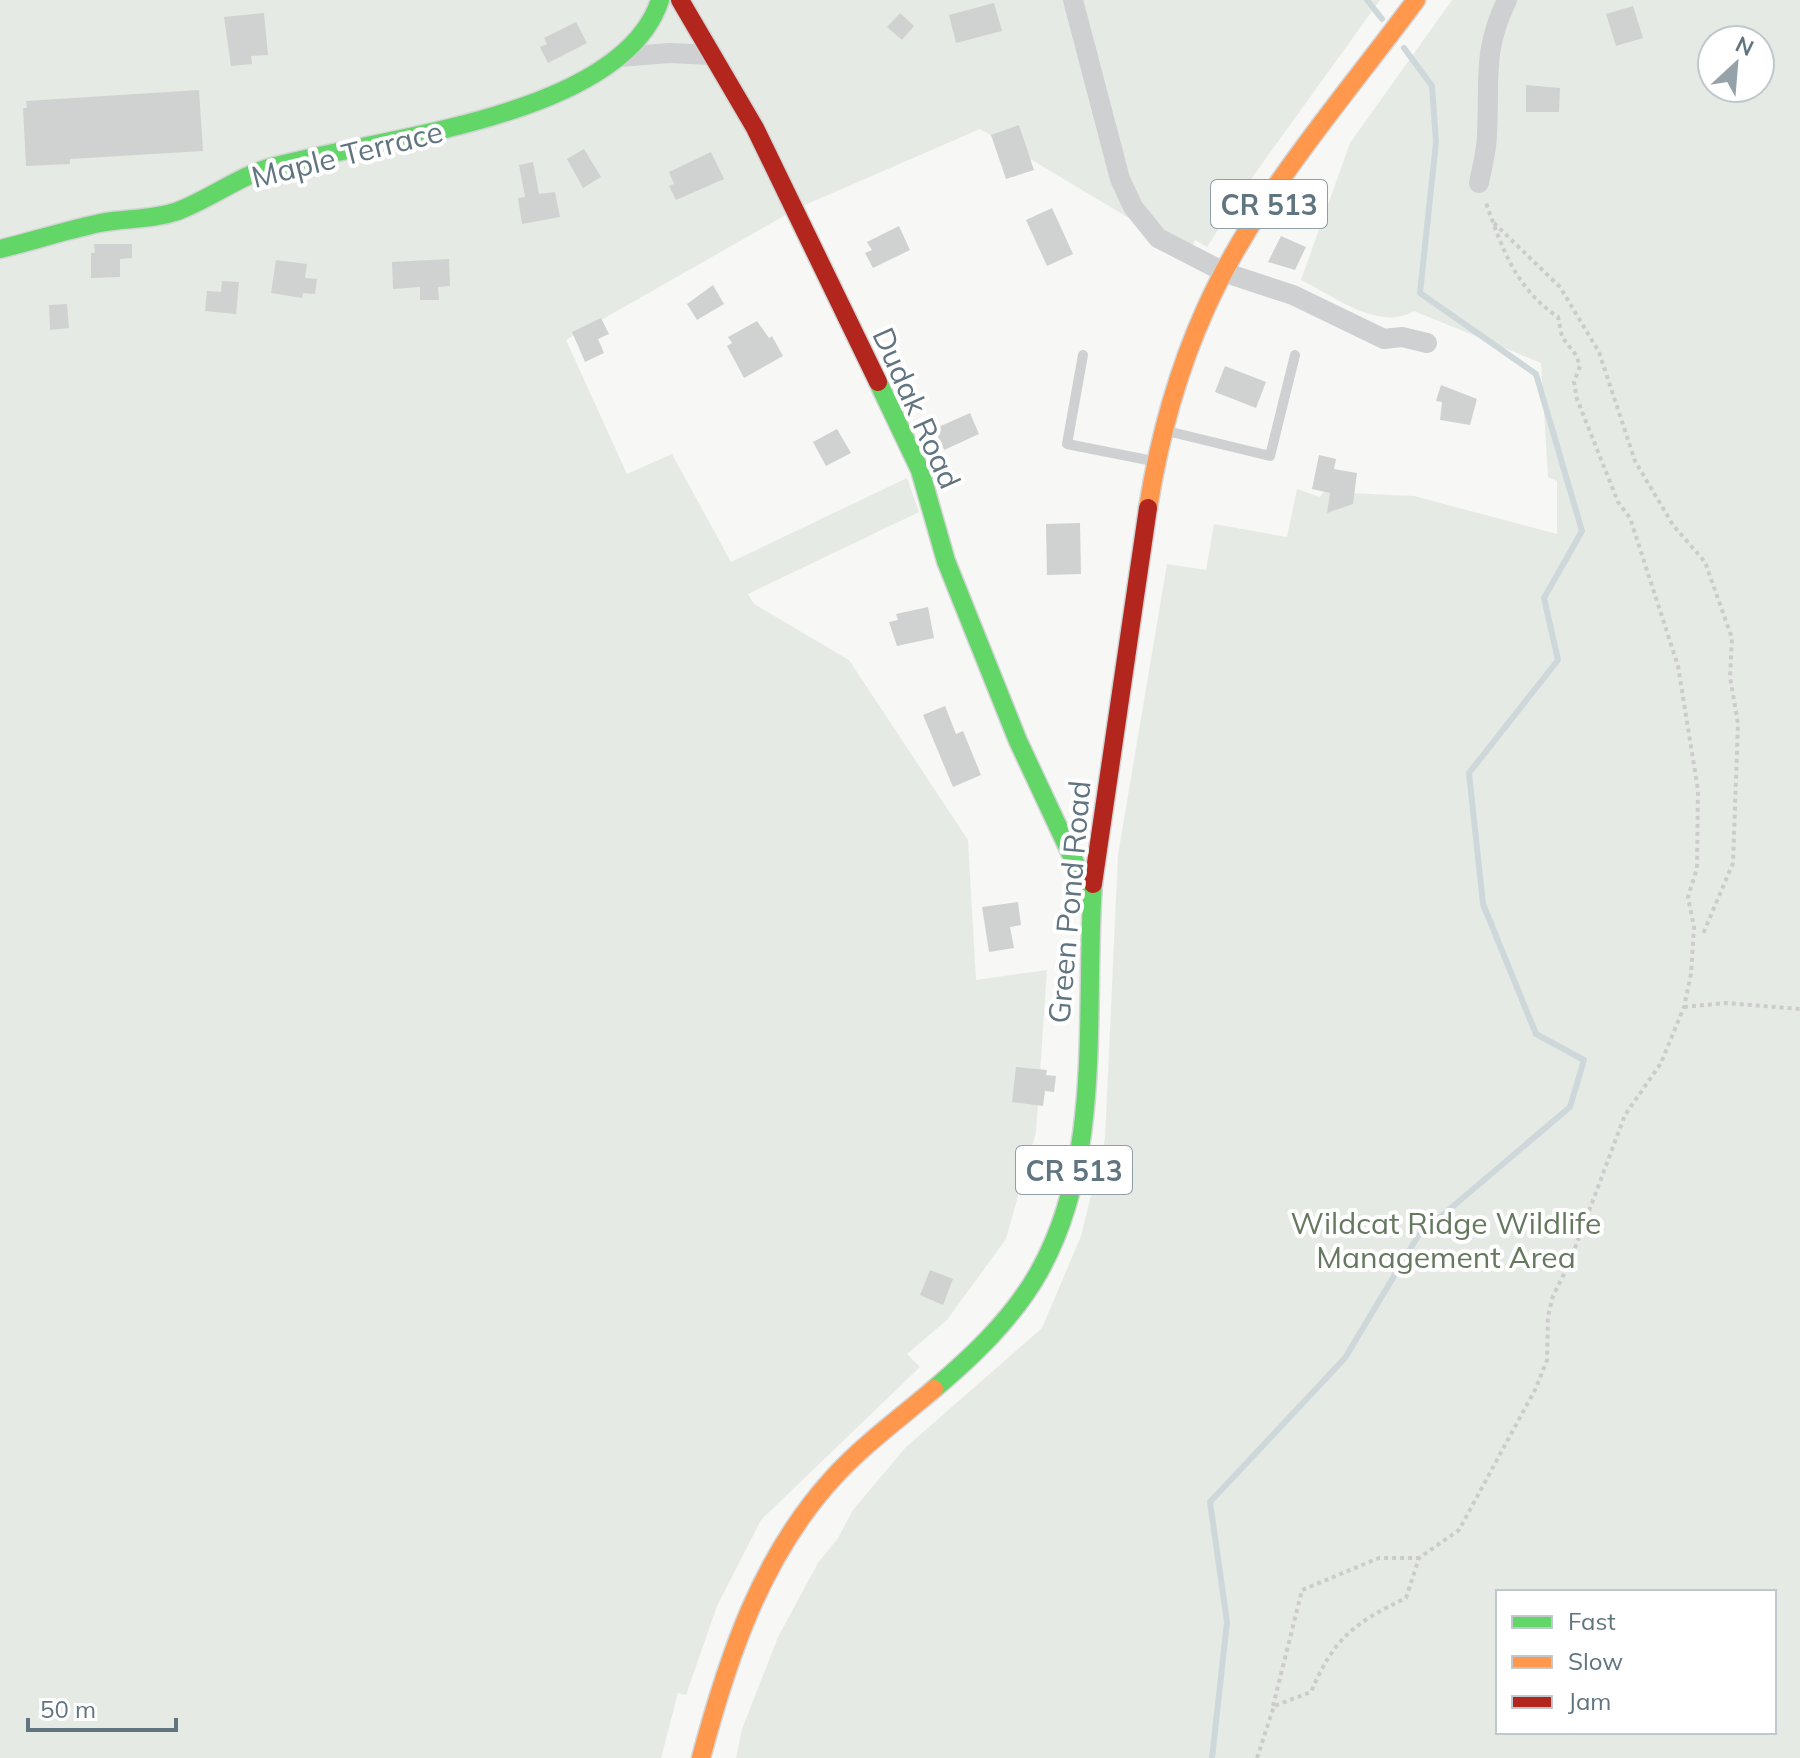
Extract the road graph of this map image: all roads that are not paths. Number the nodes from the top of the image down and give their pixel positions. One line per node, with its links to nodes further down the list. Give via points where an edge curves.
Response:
1 (660, 0): 7 (main road, Maple Terrace, via 649,28)
2 (680, 0): 6 (main road, Dudak Road)
3 (1073, 0): 10 (street, via 1110,149 1133,207 1158,238)
4 (1416, 0): 10 (main road, Green Pond Road / CR 513, via 1283,183)
5 (1507, 0): 8 (street, via 1493,29 1485,81 1487,135)
6 (710, 55): 7 (street); 16 (main road, Dudak Road, via 755,128 920,470 967,615 1018,741)
7 (619, 57): 9 (main road, Maple Terrace, via 497,117 269,168 153,218 102,223)
8 (1479, 183)
9 (0, 249)
10 (1226, 273): 11 (street, via 1293,295 1384,339); 14 (main road, Green Pond Road / CR 513, via 1185,356)
11 (1427, 343)
12 (1083, 355): 15 (lane, via 1067,444)
13 (1295, 355): 14 (lane, via 1270,456)
14 (1165, 431): 15 (main road, Green Pond Road / CR 513)
15 (1159, 462): 16 (main road, Green Pond Road / CR 513, via 1141,547)
16 (1091, 897): 17 (main road, Green Pond Road / CR 513, via 1082,1115 1071,1187 1057,1233 1007,1319 976,1356 832,1479 787,1538 734,1650)
17 (701, 1758)

